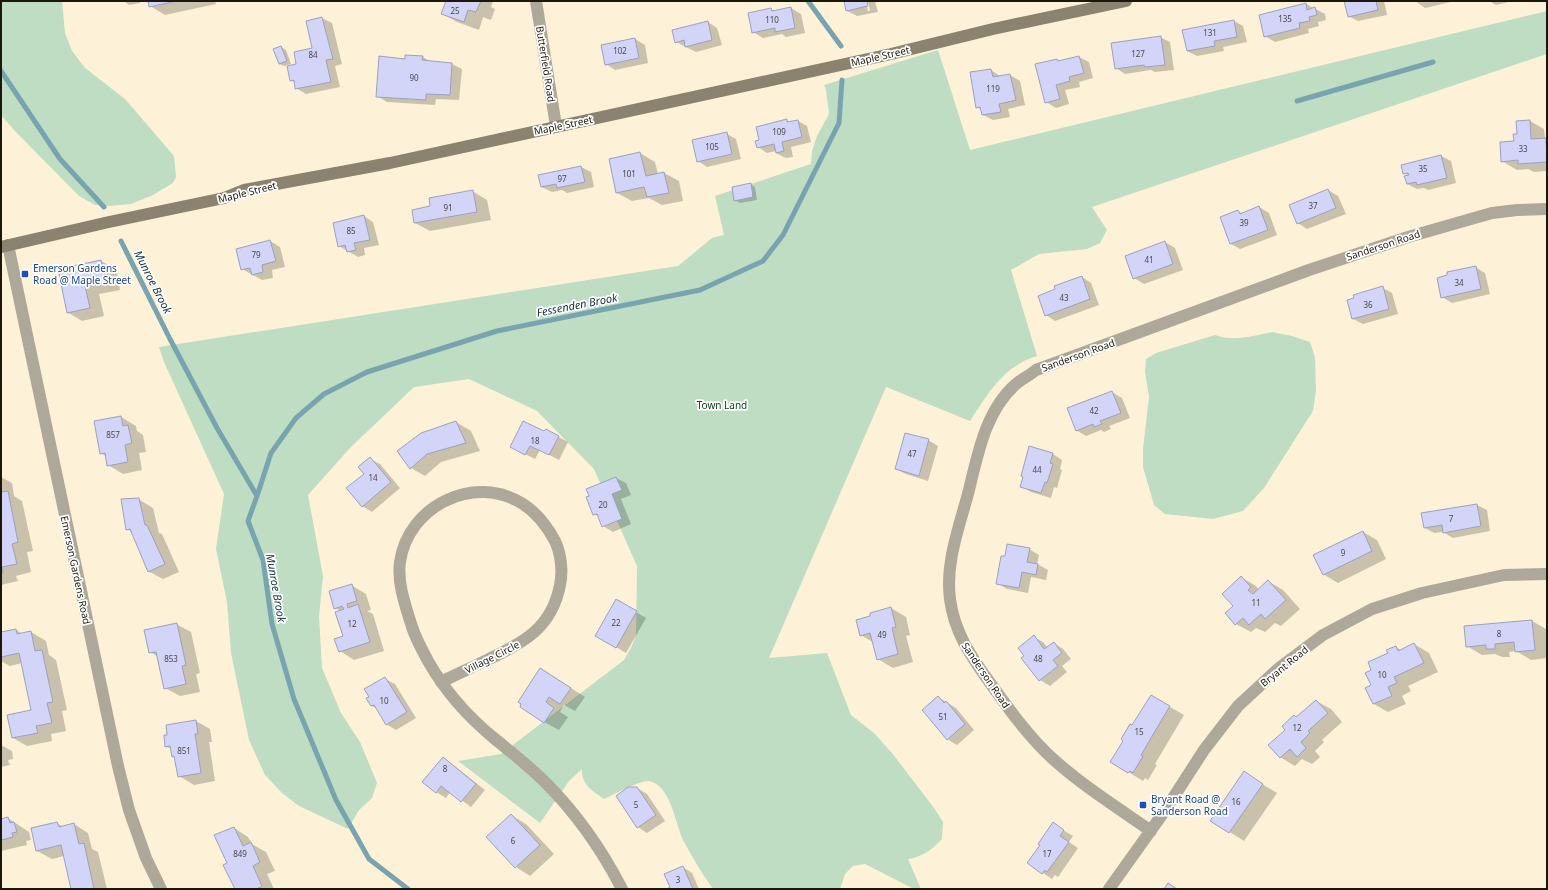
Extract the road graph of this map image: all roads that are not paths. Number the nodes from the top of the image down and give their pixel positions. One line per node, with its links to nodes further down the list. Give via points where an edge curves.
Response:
1 (536, 1): 3 (street, Butterfield Road)
2 (1126, 1): 3 (main road, Maple Street)
3 (556, 126): 5 (main road, Maple Street, via 390,163 244,190 224,198)
4 (1547, 209): 8 (street, Sanderson Road, via 1492,213 1408,237 1309,270 1036,370 1016,384 1002,399 979,448 951,559 950,599 961,637 970,655 1032,739 1073,776)
5 (5, 246): 9 (street, Emerson Gardens Road, via 118,766 129,810 146,858)
6 (1547, 574): 8 (street, Bryant Road, via 1504,575 1422,593 1372,609 1323,635 1279,668 1238,706 1204,750)
7 (440, 682): 7 (street, Village Circle, via 527,639 540,628 558,598 561,562 554,539 537,514 506,496 488,492 452,496 436,504 422,516 411,530 404,546 400,563 403,596 413,630); 10 (street, Village Circle, via 462,709 535,773 565,804 601,852)
8 (1150, 831): 11 (street, Bryant Road)
9 (162, 889)
10 (622, 889)
11 (1109, 889)

